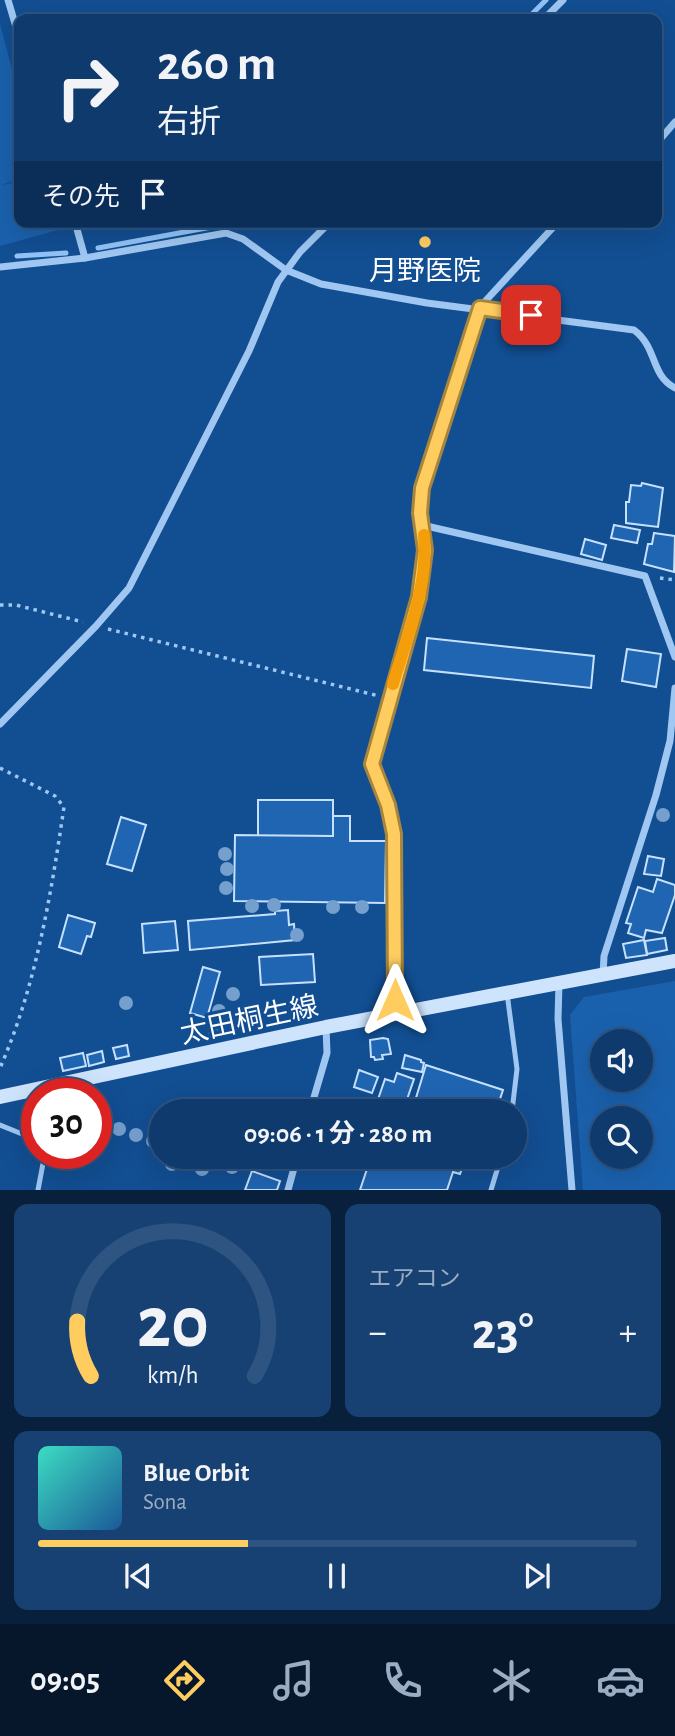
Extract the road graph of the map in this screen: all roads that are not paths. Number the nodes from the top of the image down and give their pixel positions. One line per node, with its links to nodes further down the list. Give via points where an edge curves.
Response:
1 (8, 0): 4 (street)
2 (563, 0): 3 (street)
3 (549, 14)
4 (14, 20)
5 (675, 122): 6 (street)
6 (662, 137)
7 (77, 228): 10 (street)
8 (324, 228): 12 (street)
9 (553, 228): 13 (street)
10 (85, 258): 11 (street); 12 (street, via 226,233 243,239)
11 (0, 267)
12 (286, 270): 13 (street, via 321,284); 18 (street, via 129,588)
13 (480, 308): 14 (street, via 634,330 645,338 663,382); 15 (street, via 422,488)
14 (675, 388)
15 (422, 525): 16 (street, via 645,576); 23 (street, via 425,550 419,597 372,764 394,834)
16 (675, 657)
17 (675, 688): 20 (street, via 670,741 604,956)
18 (0, 724)
19 (675, 961): 20 (main road, 太田桐生線)
20 (603, 975): 21 (main road, 太田桐生線)
21 (559, 983): 22 (main road, 太田桐生線); 36 (street)
22 (508, 993): 23 (main road, 太田桐生線); 27 (lane, via 517,1069)
23 (394, 1013): 24 (main road, 太田桐生線)
24 (326, 1027): 25 (main road, 太田桐生線); 26 (street, via 327,1053)
25 (0, 1097)
26 (314, 1099)
27 (513, 1099)
28 (0, 1125): 29 (lane)
29 (21, 1134)
30 (43, 1169): 33 (lane)
31 (294, 1169): 34 (street)
32 (497, 1169): 35 (lane)
33 (38, 1190)
34 (288, 1190)
35 (491, 1190)
36 (572, 1190)

